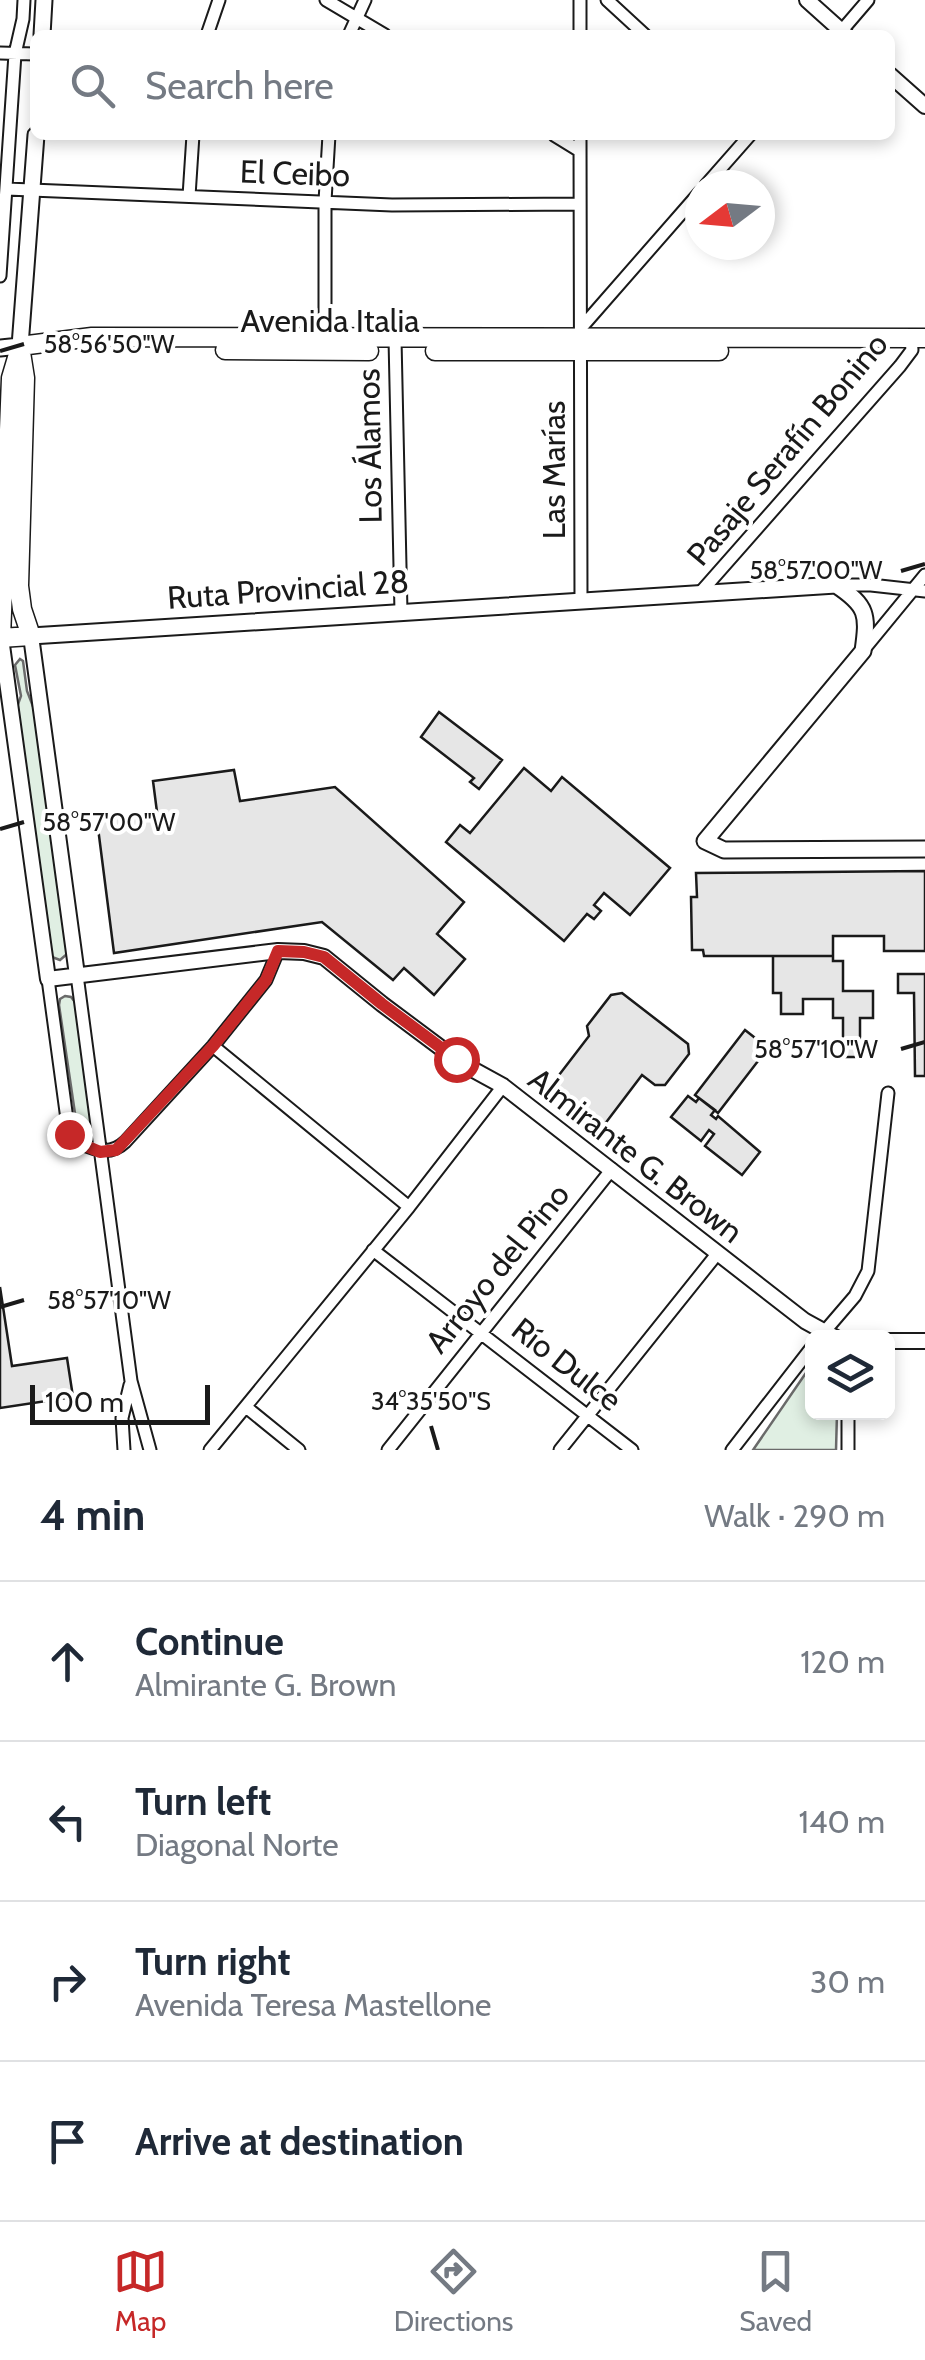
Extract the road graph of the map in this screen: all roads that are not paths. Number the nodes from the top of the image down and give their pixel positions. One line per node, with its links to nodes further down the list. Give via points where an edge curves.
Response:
1 (24, 0): 20 (street)
2 (44, 0): 11 (main road)
3 (219, 0): 12 (street)
4 (326, 0): 10 (street)
5 (365, 0): 10 (street)
6 (580, 0): 15 (street)
7 (607, 0): 16 (street)
8 (807, 0): 17 (street)
9 (868, 0): 18 (street)
10 (356, 18): 13 (street); 14 (street)
11 (42, 30)
12 (209, 30)
13 (351, 30)
14 (376, 30)
15 (580, 30)
16 (640, 30)
17 (838, 30)
18 (845, 30)
19 (0, 54): 20 (street)
20 (15, 54): 21 (street); 32 (street)
21 (30, 54)
22 (895, 79): 23 (street)
23 (925, 106)
24 (36, 140): 33 (main road)
25 (193, 140): 34 (street)
26 (329, 140): 35 (street, Los Álamos)
27 (563, 140): 30 (street)
28 (580, 140): 30 (street, Las Marías)
29 (746, 140): 31 (street)
30 (580, 150): 36 (street, Las Marías)
31 (719, 170)
32 (7, 189): 33 (street, El Ceibo); 38 (street)
33 (33, 189): 34 (street, El Ceibo); 43 (main road)
34 (189, 196): 35 (street, El Ceibo)
35 (326, 201): 36 (street, El Ceibo); 41 (street, Los Álamos)
36 (580, 204): 39 (street, Las Marías)
37 (685, 211): 39 (street)
38 (0, 276)
39 (581, 340): 40 (main road, Avenida Italia); 42 (main road, Avenida Italia); 49 (street, Las Marías)
40 (918, 344): 48 (street, Pasaje Serafín Bonino)
41 (325, 345): 42 (main road, Avenida Italia); 43 (main road, Avenida Italia)
42 (394, 345): 50 (street, Los Álamos)
43 (20, 346): 44 (main road); 51 (main road, via 26,378 19,586); 52 (main road, via 11,378)
44 (0, 348)
45 (925, 575): 47 (street)
46 (836, 586): 47 (street); 48 (main road, Ruta Provincial 28); 53 (main road, via 862,608)
47 (918, 591): 53 (street)
48 (700, 594): 49 (main road, Ruta Provincial 28)
49 (581, 600): 50 (main road, Ruta Provincial 28)
50 (401, 612): 51 (main road, Ruta Provincial 28)
51 (31, 636): 52 (main road, Ruta Provincial 28); 56 (street)
52 (0, 638): 57 (street)
53 (862, 651): 54 (main road, via 705,841 724,850)
54 (925, 849)
55 (278, 951): 56 (street, Almirante G. Brown); 58 (street, via 266,980); 59 (street, Almirante G. Brown, via 324,957 462,1063)
56 (77, 975): 57 (street, Almirante G. Brown); 61 (street)
57 (48, 979): 61 (street, via 69,1134)
58 (213, 1046): 61 (street, via 125,1142); 63 (street)
59 (503, 1086): 62 (street, Almirante G. Brown); 63 (street)
60 (888, 1093): 67 (street, via 868,1271)
61 (100, 1152): 72 (street)
62 (612, 1168): 65 (street, Almirante G. Brown); 68 (street, Arroyo del Pino)
63 (409, 1206): 64 (street)
64 (373, 1250): 68 (street, Río Dulce); 73 (street)
65 (717, 1254): 66 (street, Almirante G. Brown); 74 (street)
66 (818, 1330)
67 (830, 1330)
68 (480, 1332): 74 (street, Río Dulce); 80 (street, Arroyo del Pino)
69 (895, 1341): 70 (street)
70 (925, 1341)
71 (805, 1356): 83 (street)
72 (131, 1381): 76 (street, via 122,1418); 77 (street)
73 (246, 1407): 78 (street); 79 (street)
74 (588, 1415): 81 (street); 82 (street, Río Dulce)
75 (848, 1420): 84 (street)
76 (124, 1450)
77 (150, 1450)
78 (210, 1450)
79 (299, 1450)
80 (388, 1450)
81 (560, 1450)
82 (632, 1450)
83 (732, 1450)
84 (848, 1450)

